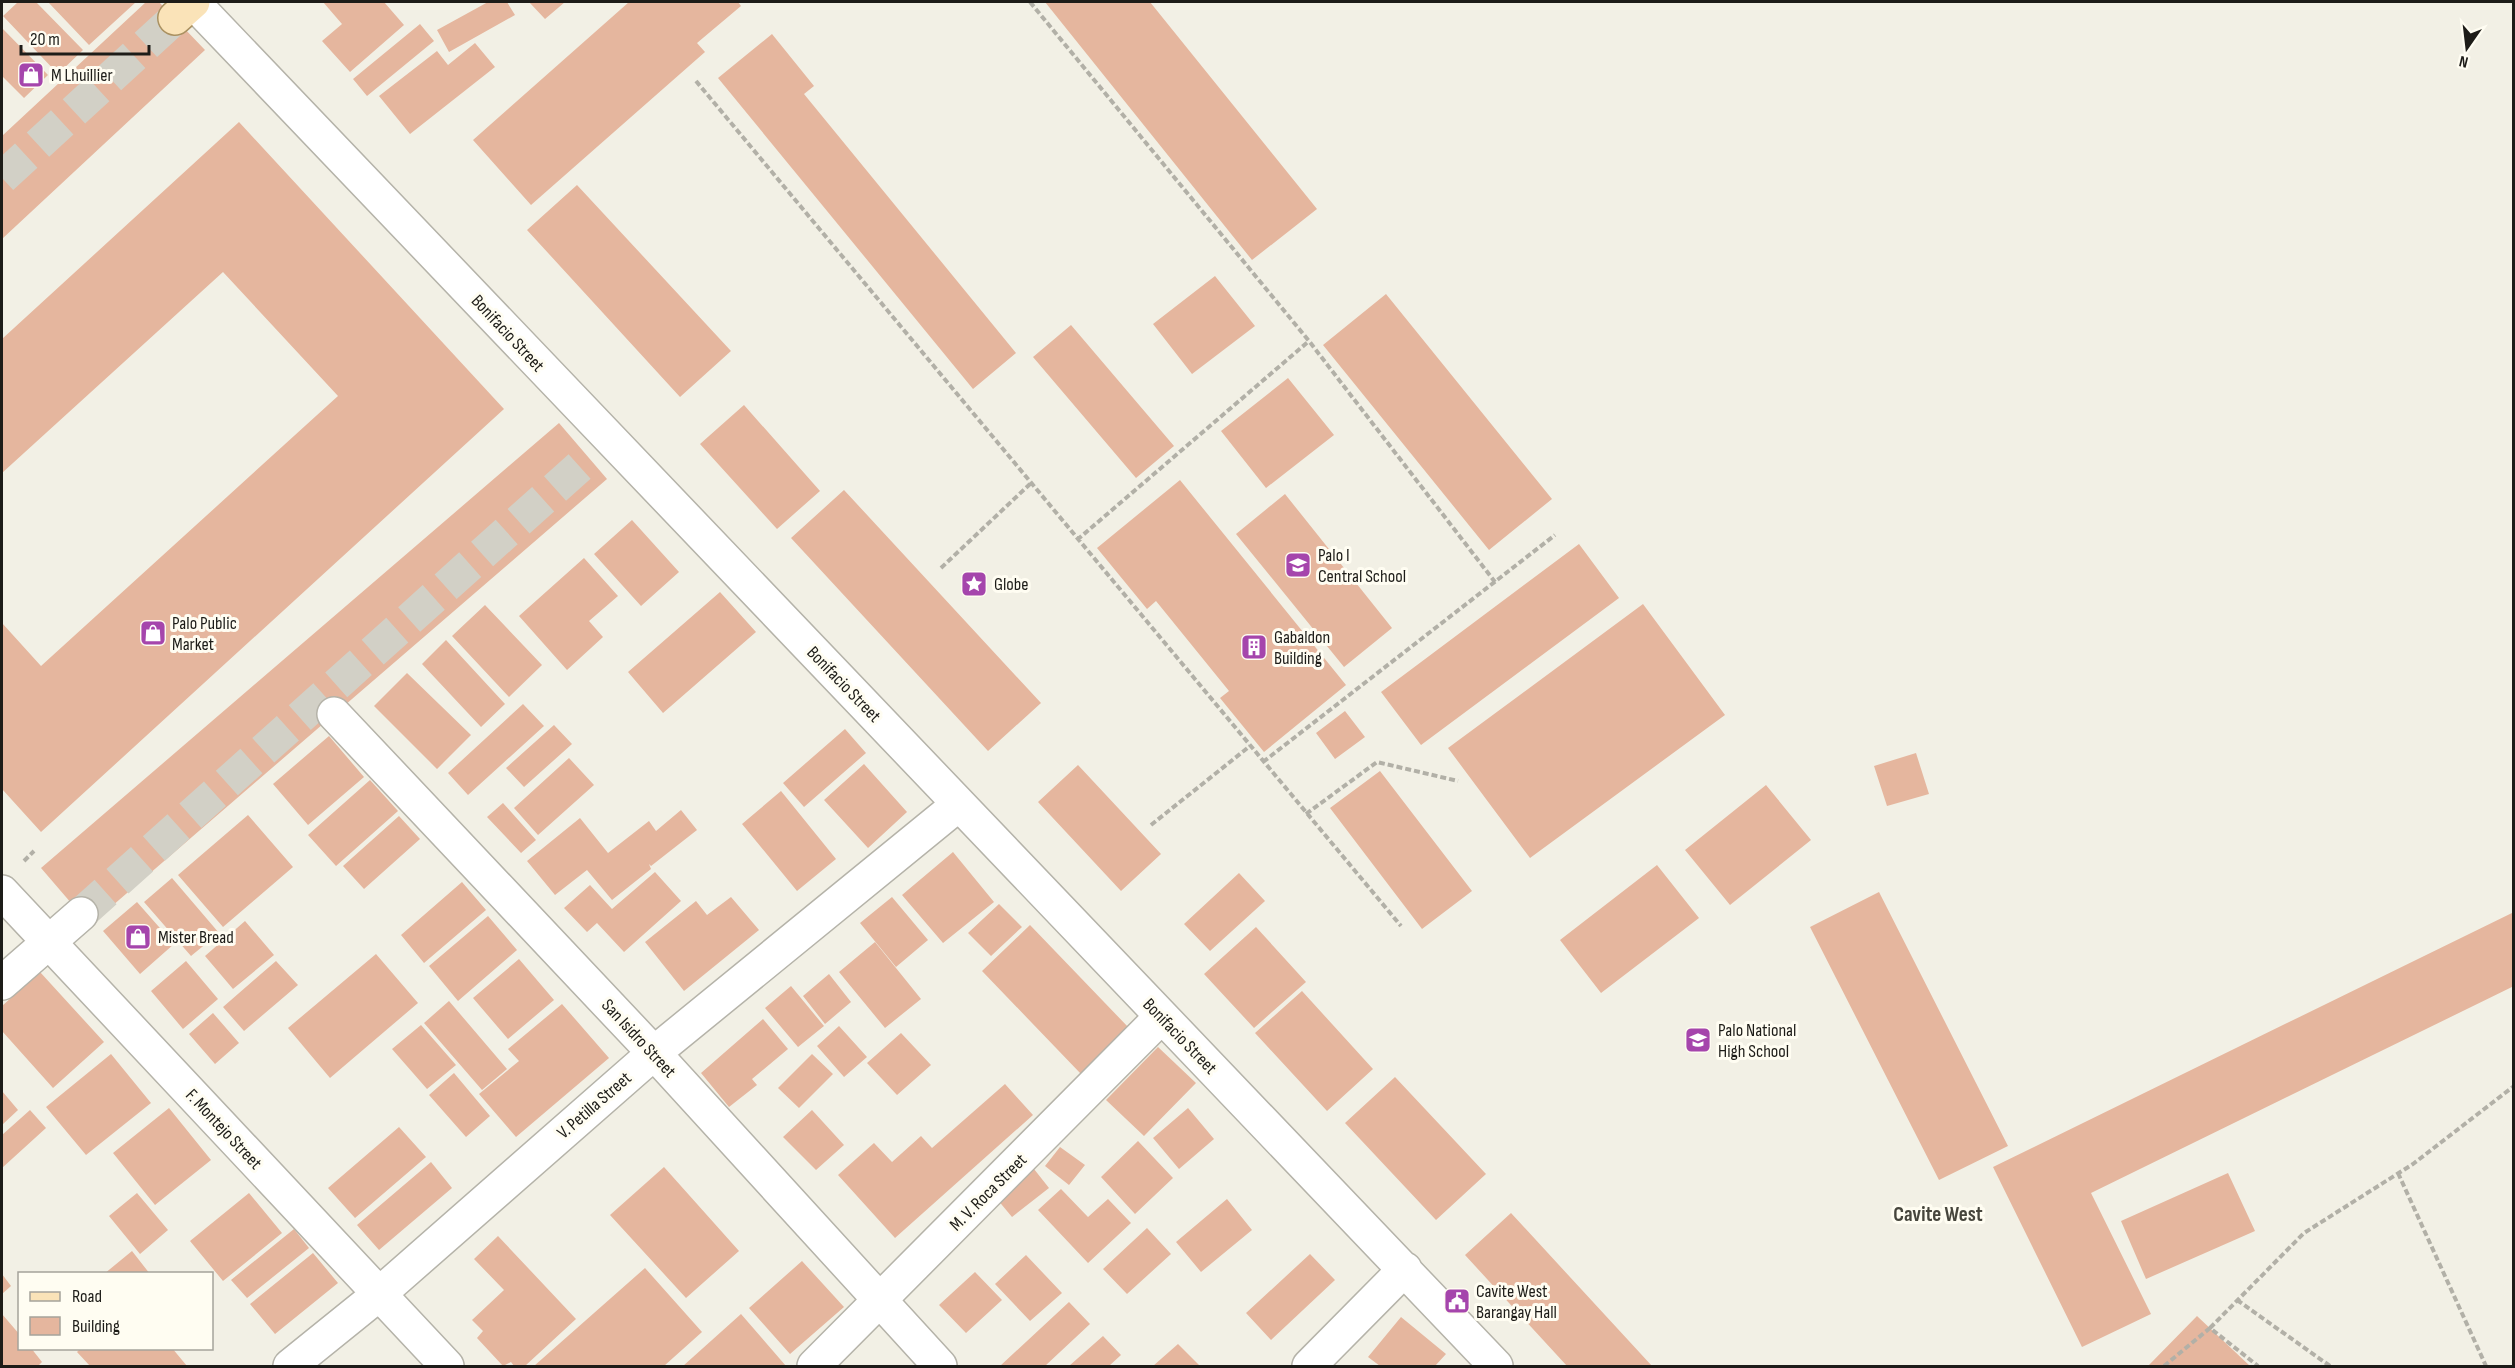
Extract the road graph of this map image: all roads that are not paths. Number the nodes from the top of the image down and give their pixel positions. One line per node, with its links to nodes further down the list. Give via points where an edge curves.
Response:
1 (189, 6): 3 (street, Bonifacio Street, via 599,449)
2 (334, 714): 9 (street, San Isidro Street)
3 (959, 804): 8 (street, Bonifacio Street); 9 (street, V. Petilla Street)
4 (2, 892): 6 (street, F. Montejo Street)
5 (81, 914): 6 (street)
6 (50, 942): 7 (street); 11 (street, F. Montejo Street)
7 (2, 983)
8 (1161, 1017): 10 (street, Bonifacio Street); 12 (street, M. V. Roca Street)
9 (654, 1053): 11 (street, V. Petilla Street); 12 (street, San Isidro Street)
10 (1405, 1269): 17 (street); 18 (street, Bonifacio Street)
11 (378, 1295): 13 (street, V. Petilla Street); 14 (street, F. Montejo Street)
12 (879, 1302): 15 (street, M. V. Roca Street); 16 (street, San Isidro Street)
13 (290, 1366)
14 (447, 1366)
15 (814, 1366)
16 (940, 1366)
17 (1309, 1366)
18 (1496, 1366)

